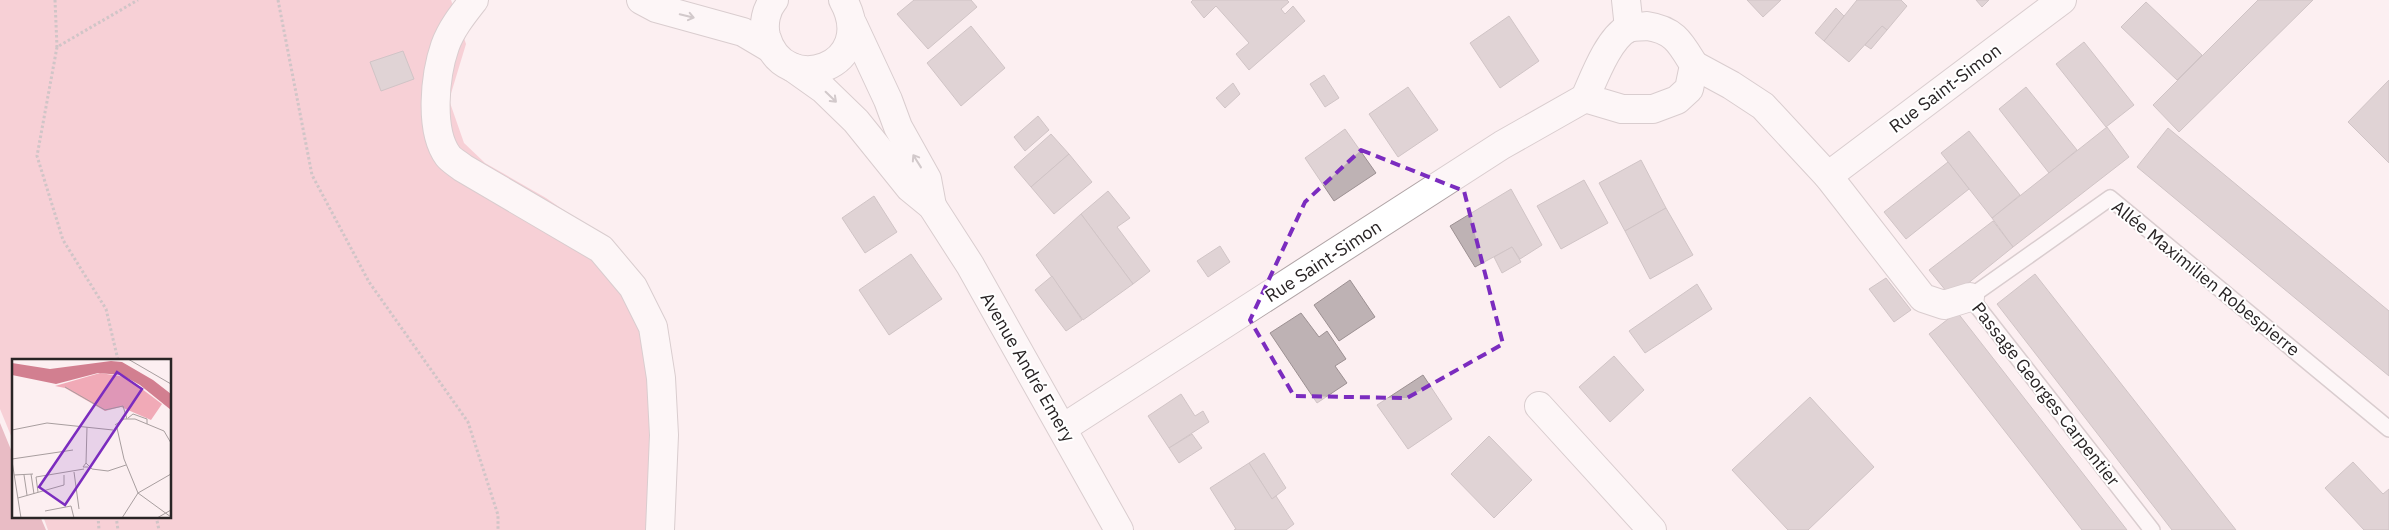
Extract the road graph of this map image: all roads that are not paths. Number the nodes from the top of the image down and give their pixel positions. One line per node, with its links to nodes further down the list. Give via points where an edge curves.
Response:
1 (474, 0): 18 (street, via 458,20 445,45 436,78 440,142 448,157 463,168 601,249 633,287 652,327 661,378 664,435)
2 (641, 0): 8 (street, Avenue André Emery, one-way to 8, via 656,8 743,32)
3 (774, 0): 8 (street, via 765,18)
4 (1626, 0): 7 (street)
5 (2062, 0): 12 (street, Rue Saint-Simon)
6 (850, 9): 10 (street, via 851,39 835,62 822,69 807,71); 13 (street, Avenue André Emery, one-way to 6, via 928,179 898,127)
7 (1629, 28): 9 (street, via 1660,28 1676,37); 11 (street, via 1605,54)
8 (770, 48): 10 (street, Avenue André Emery, via 779,60)
9 (1694, 65): 11 (street, via 1689,89 1677,100 1653,109 1622,109); 12 (street, Passage Georges Carpentier, via 1763,106)
10 (792, 67): 13 (street, Avenue André Emery, one-way to 13, via 823,89 856,121 910,188)
11 (1585, 98): 16 (street, Rue Saint-Simon, via 1502,145)
12 (1828, 176): 14 (street, Passage Georges Carpentier, via 1923,298 1944,305)
13 (932, 206): 16 (street, Avenue André Emery, via 970,265)
14 (1970, 297): 17 (lane, Allée Maximilien Robespierre, via 2110,198); 21 (lane, Passage Georges Carpentier)
15 (1538, 406): 20 (street)
16 (1063, 428): 19 (street, Avenue André Emery)
17 (2389, 429)
18 (660, 530)
19 (1119, 530)
20 (1652, 530)
21 (2152, 530)

